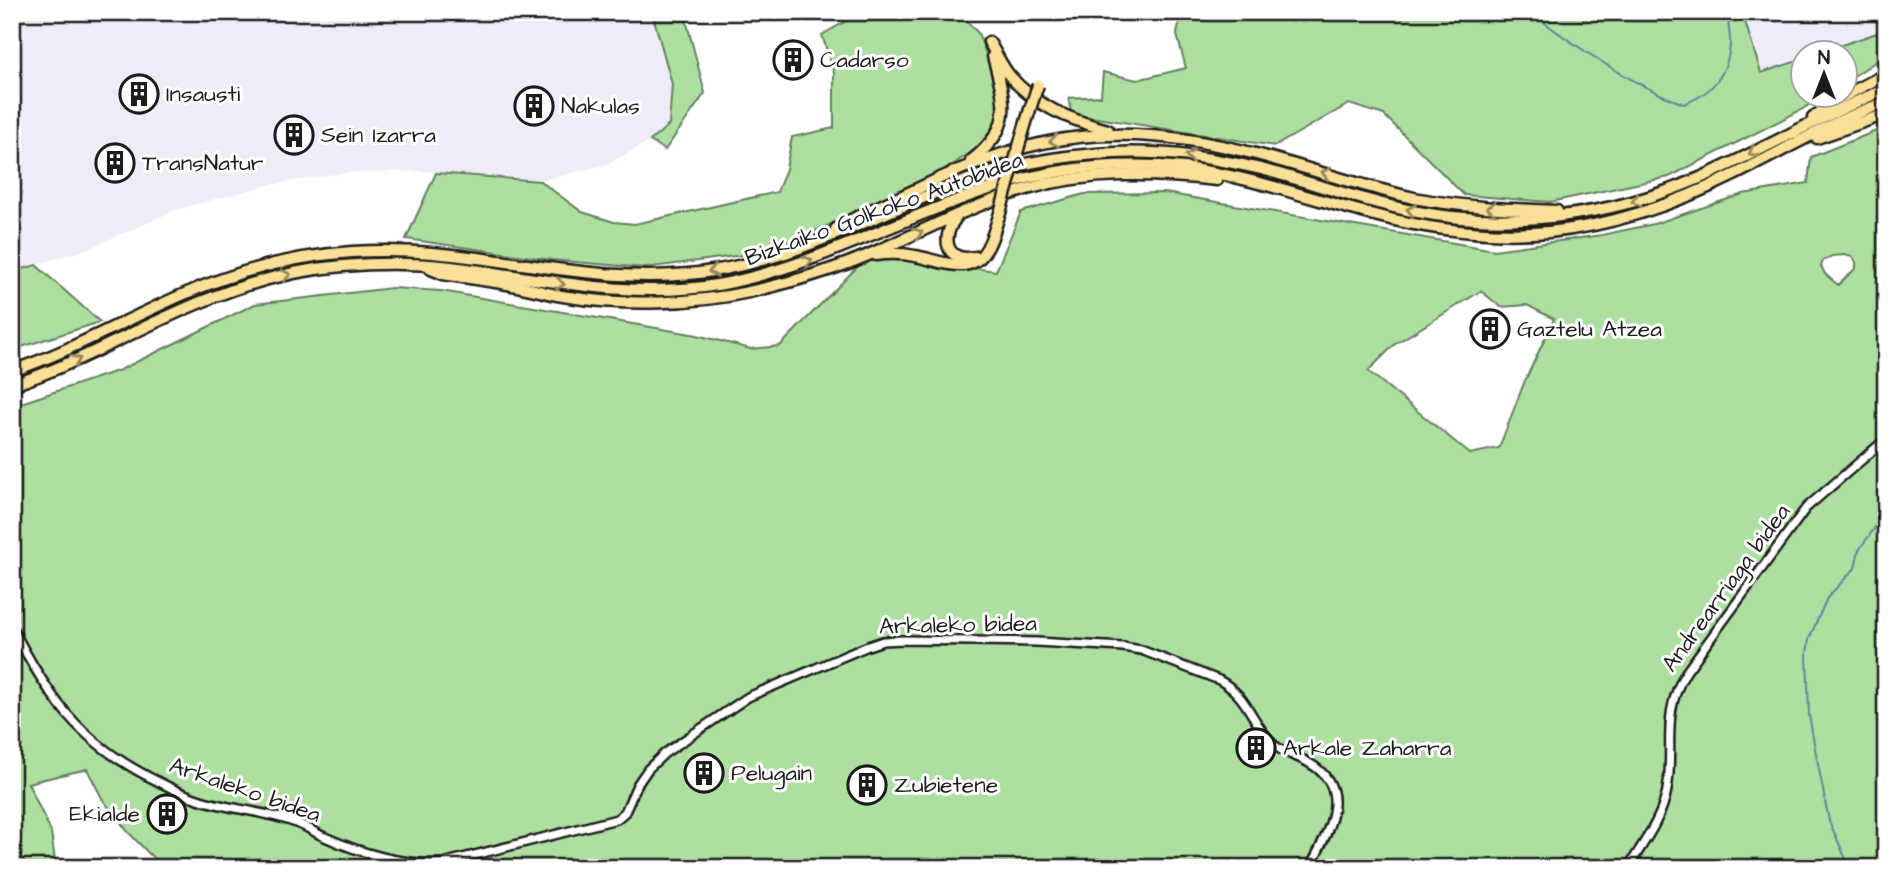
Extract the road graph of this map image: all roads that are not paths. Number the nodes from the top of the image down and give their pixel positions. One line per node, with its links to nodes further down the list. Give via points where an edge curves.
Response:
1 (1886, 74): 6 (highway, via 1831,103)
2 (1041, 81): 14 (highway, bridge)
3 (1886, 89): 6 (highway, Bizkaiko Golkoko Autobidea)
4 (1886, 102): 8 (highway, Bizkaiko Golkoko Autobidea)
5 (1886, 114): 8 (highway)
6 (1805, 125): 11 (highway, Bizkaiko Golkoko Autobidea, one-way to 11, via 1670,190)
7 (1115, 133): 9 (highway, one-way to 9, via 1037,144); 9 (highway, via 1069,119 1030,94 1008,73 989,43 1004,111 996,138); 11 (highway, one-way to 7, via 1467,206 1413,197 1214,144)
8 (1780, 151): 10 (highway, Bizkaiko Golkoko Autobidea, via 1706,189 1639,215 1545,232 1434,228)
9 (967, 165): 13 (highway, via 838,228)
10 (1231, 177): 12 (highway, via 1123,174 1081,178 1030,188); 16 (highway, Bizkaiko Golkoko Autobidea, one-way to 10, via 593,289 688,289 792,267 968,195 1039,174 1143,165)
11 (1584, 213): 13 (highway, Bizkaiko Golkoko Autobidea, one-way to 13, via 1514,219 1431,214 1212,159 1115,153 1045,160 988,174)
12 (958, 214): 14 (highway, via 946,233 949,248 967,258); 15 (highway, one-way to 12)
13 (830, 238): 17 (highway, Bizkaiko Golkoko Autobidea, one-way to 17, via 744,265 655,277 571,272 430,252 308,257 223,279)
14 (985, 252): 15 (highway, via 975,262 958,265 895,253)
15 (862, 258): 16 (highway, via 746,293 643,302 570,298 443,274)
16 (422, 265): 18 (highway, Bizkaiko Golkoko Autobidea, one-way to 16, via 245,285 313,269)
17 (12, 371)
18 (12, 385)
19 (1886, 439): 22 (street, Andrearriaga bidea, via 1806,508 1686,672 1670,715 1665,800)
20 (12, 627): 21 (street, Arkaleko bidea, via 56,702 120,762 199,799 284,819 344,845 390,858 430,864 617,819 648,769 665,753 748,697 883,641 1131,648 1232,687 1271,742 1314,765 1327,780 1335,809)
21 (1310, 868)
22 (1628, 868)

